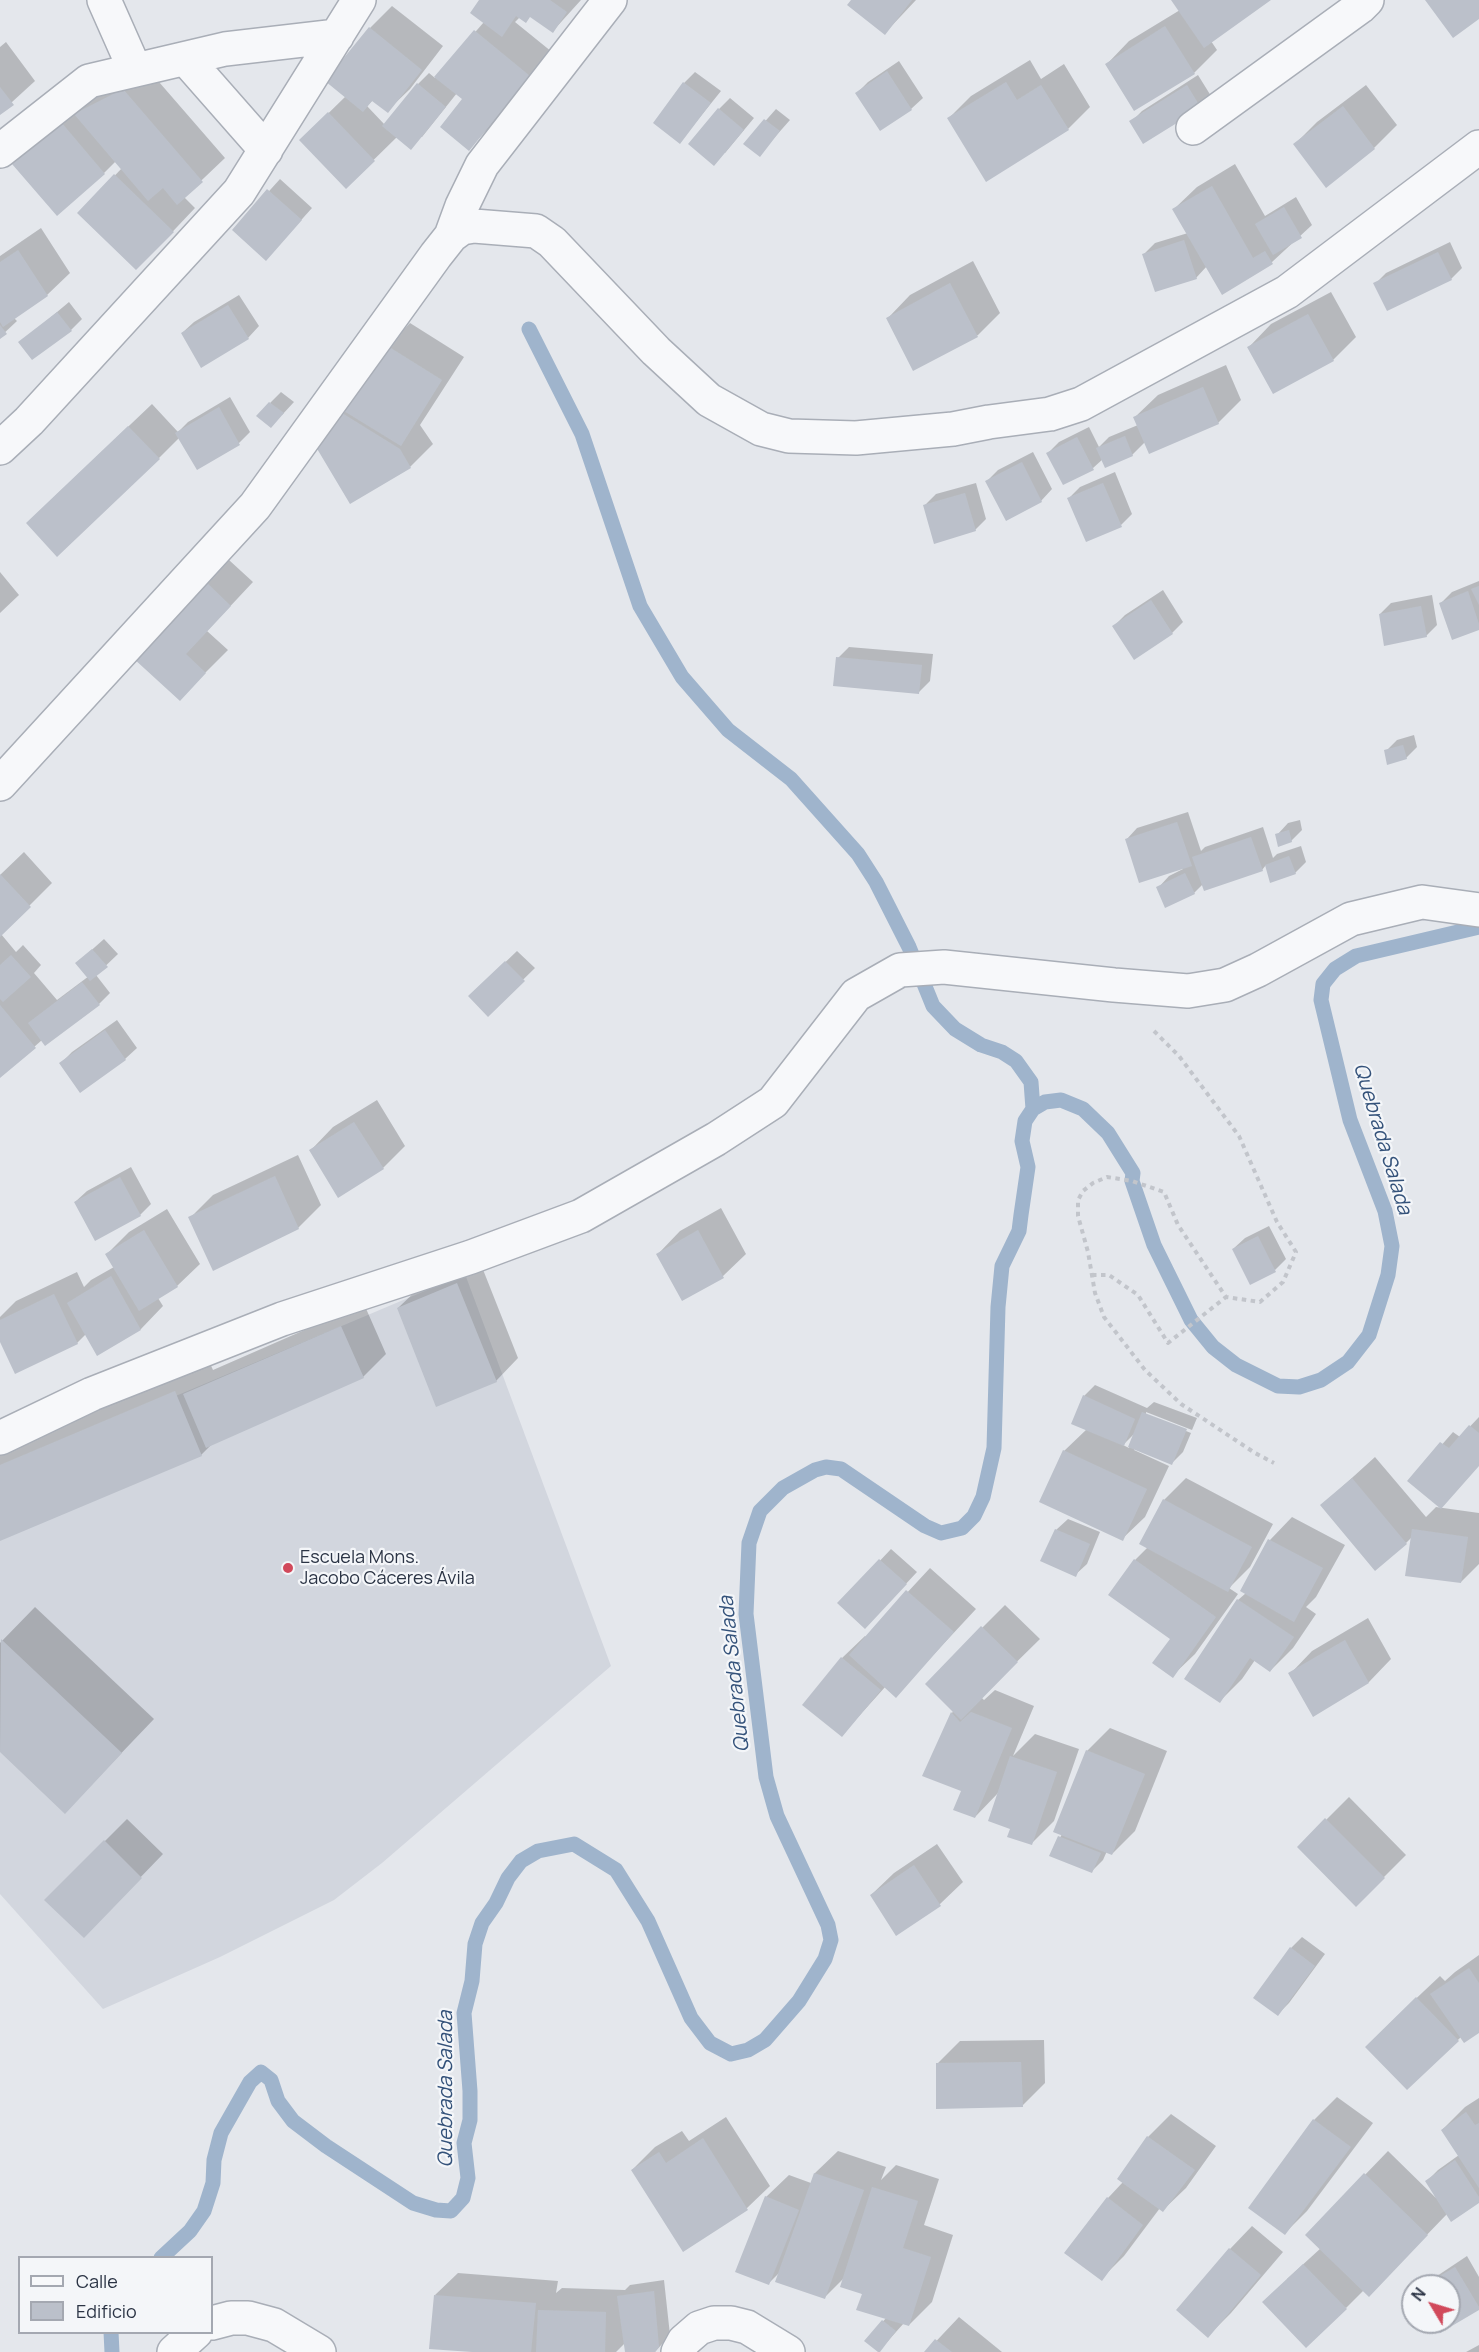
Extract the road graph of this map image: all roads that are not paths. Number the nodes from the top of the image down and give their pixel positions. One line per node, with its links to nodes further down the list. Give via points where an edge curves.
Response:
1 (104, 0): 7 (street)
2 (359, 0): 5 (street)
3 (609, 0): 12 (street, via 482,165)
4 (1367, 0): 8 (street)
5 (337, 36): 6 (street, via 225,49); 10 (street)
6 (186, 59): 7 (street); 10 (street)
7 (135, 70): 11 (street, via 89,81)
8 (1193, 129)
9 (1479, 147): 12 (street, via 1287,292 1081,404 1050,414 953,429 856,438 789,435 761,429 709,400 566,254 536,231 474,226)
10 (266, 150): 13 (street, via 239,192)
11 (0, 151)
12 (451, 236): 14 (street, via 255,506)
13 (0, 448)
14 (0, 784)
15 (1479, 910): 16 (street, via 1422,902 1351,919 1225,985 1188,991 940,967 900,970 856,995 772,1102 716,1139 581,1216 282,1319 92,1394)
16 (0, 1438)
17 (213, 2323): 18 (street, via 249,2318 274,2325)
18 (319, 2352)
19 (678, 2352): 20 (street, via 699,2328 714,2323 747,2327)
20 (788, 2352)

